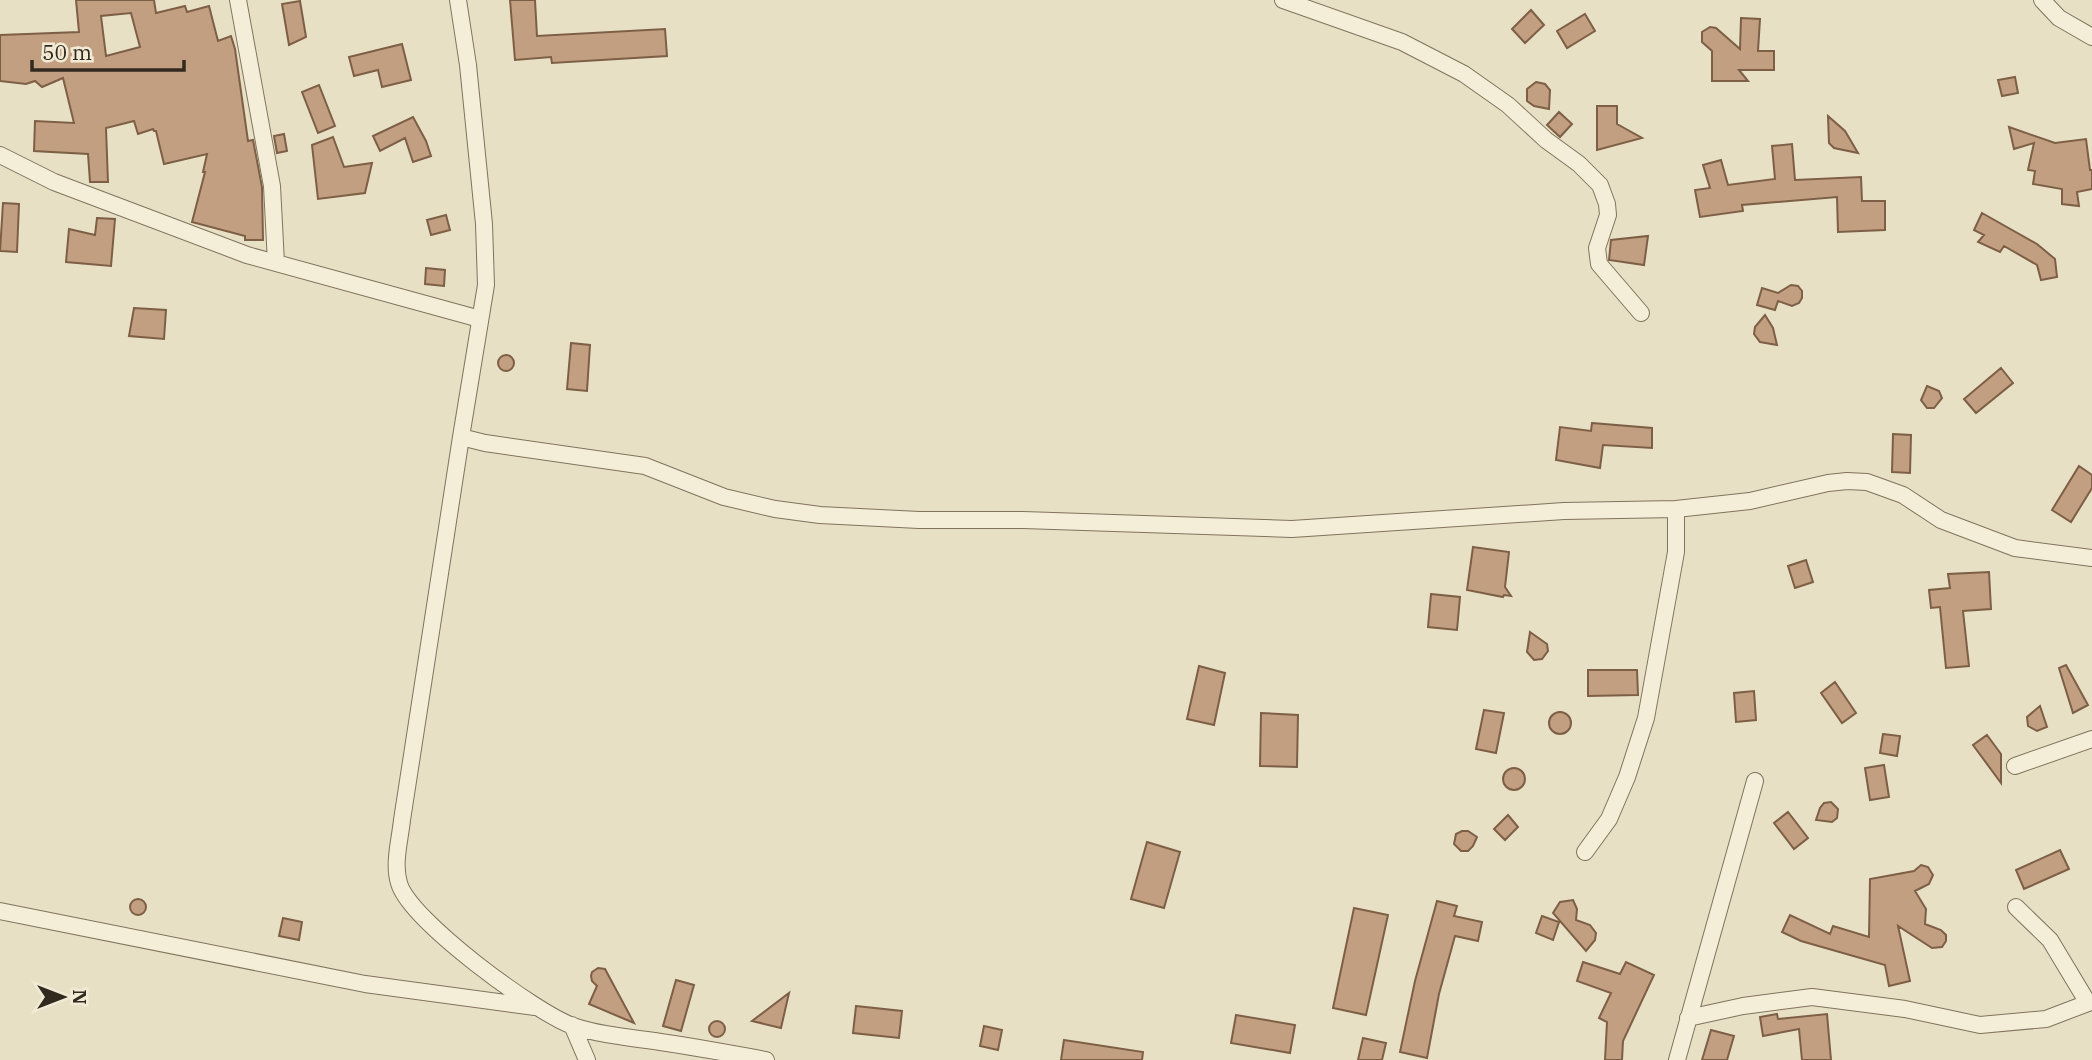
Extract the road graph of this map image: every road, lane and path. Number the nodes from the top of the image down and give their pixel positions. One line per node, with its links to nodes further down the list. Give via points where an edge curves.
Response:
1 (238, 0): 7 (street, via 272,186)
2 (458, 0): 9 (street, via 484,224 486,285)
3 (1283, 0): 8 (street, via 1402,42 1464,74 1579,164 1600,185 1607,204 1597,248 1599,264)
4 (2042, 0): 5 (street, via 2060,18)
5 (2092, 37)
6 (0, 155): 7 (street, via 54,182)
7 (276, 263): 9 (street)
8 (1641, 313)
9 (480, 319): 10 (street)
10 (461, 437): 11 (street, via 645,466 724,497 775,509 919,520 1292,529 1564,511); 19 (street, via 396,867 399,885 433,925)
11 (1676, 509): 12 (street, via 1750,501 1828,483 1867,482 1903,495 1941,520 2015,548); 16 (street, via 1676,552 1646,718 1609,819)
12 (2092, 558)
13 (2092, 738): 14 (street)
14 (2015, 766)
15 (1755, 781): 21 (street)
16 (1585, 852)
17 (2017, 907): 20 (street, via 2050,940)
18 (0, 911): 19 (street, via 365,984)
19 (538, 1007): 22 (street)
20 (2090, 1010): 21 (street, via 1979,1025 1905,1009 1812,997)
21 (1688, 1018): 25 (street)
22 (572, 1026): 23 (street); 24 (street)
23 (584, 1058)
24 (766, 1060)
25 (1677, 1060)

